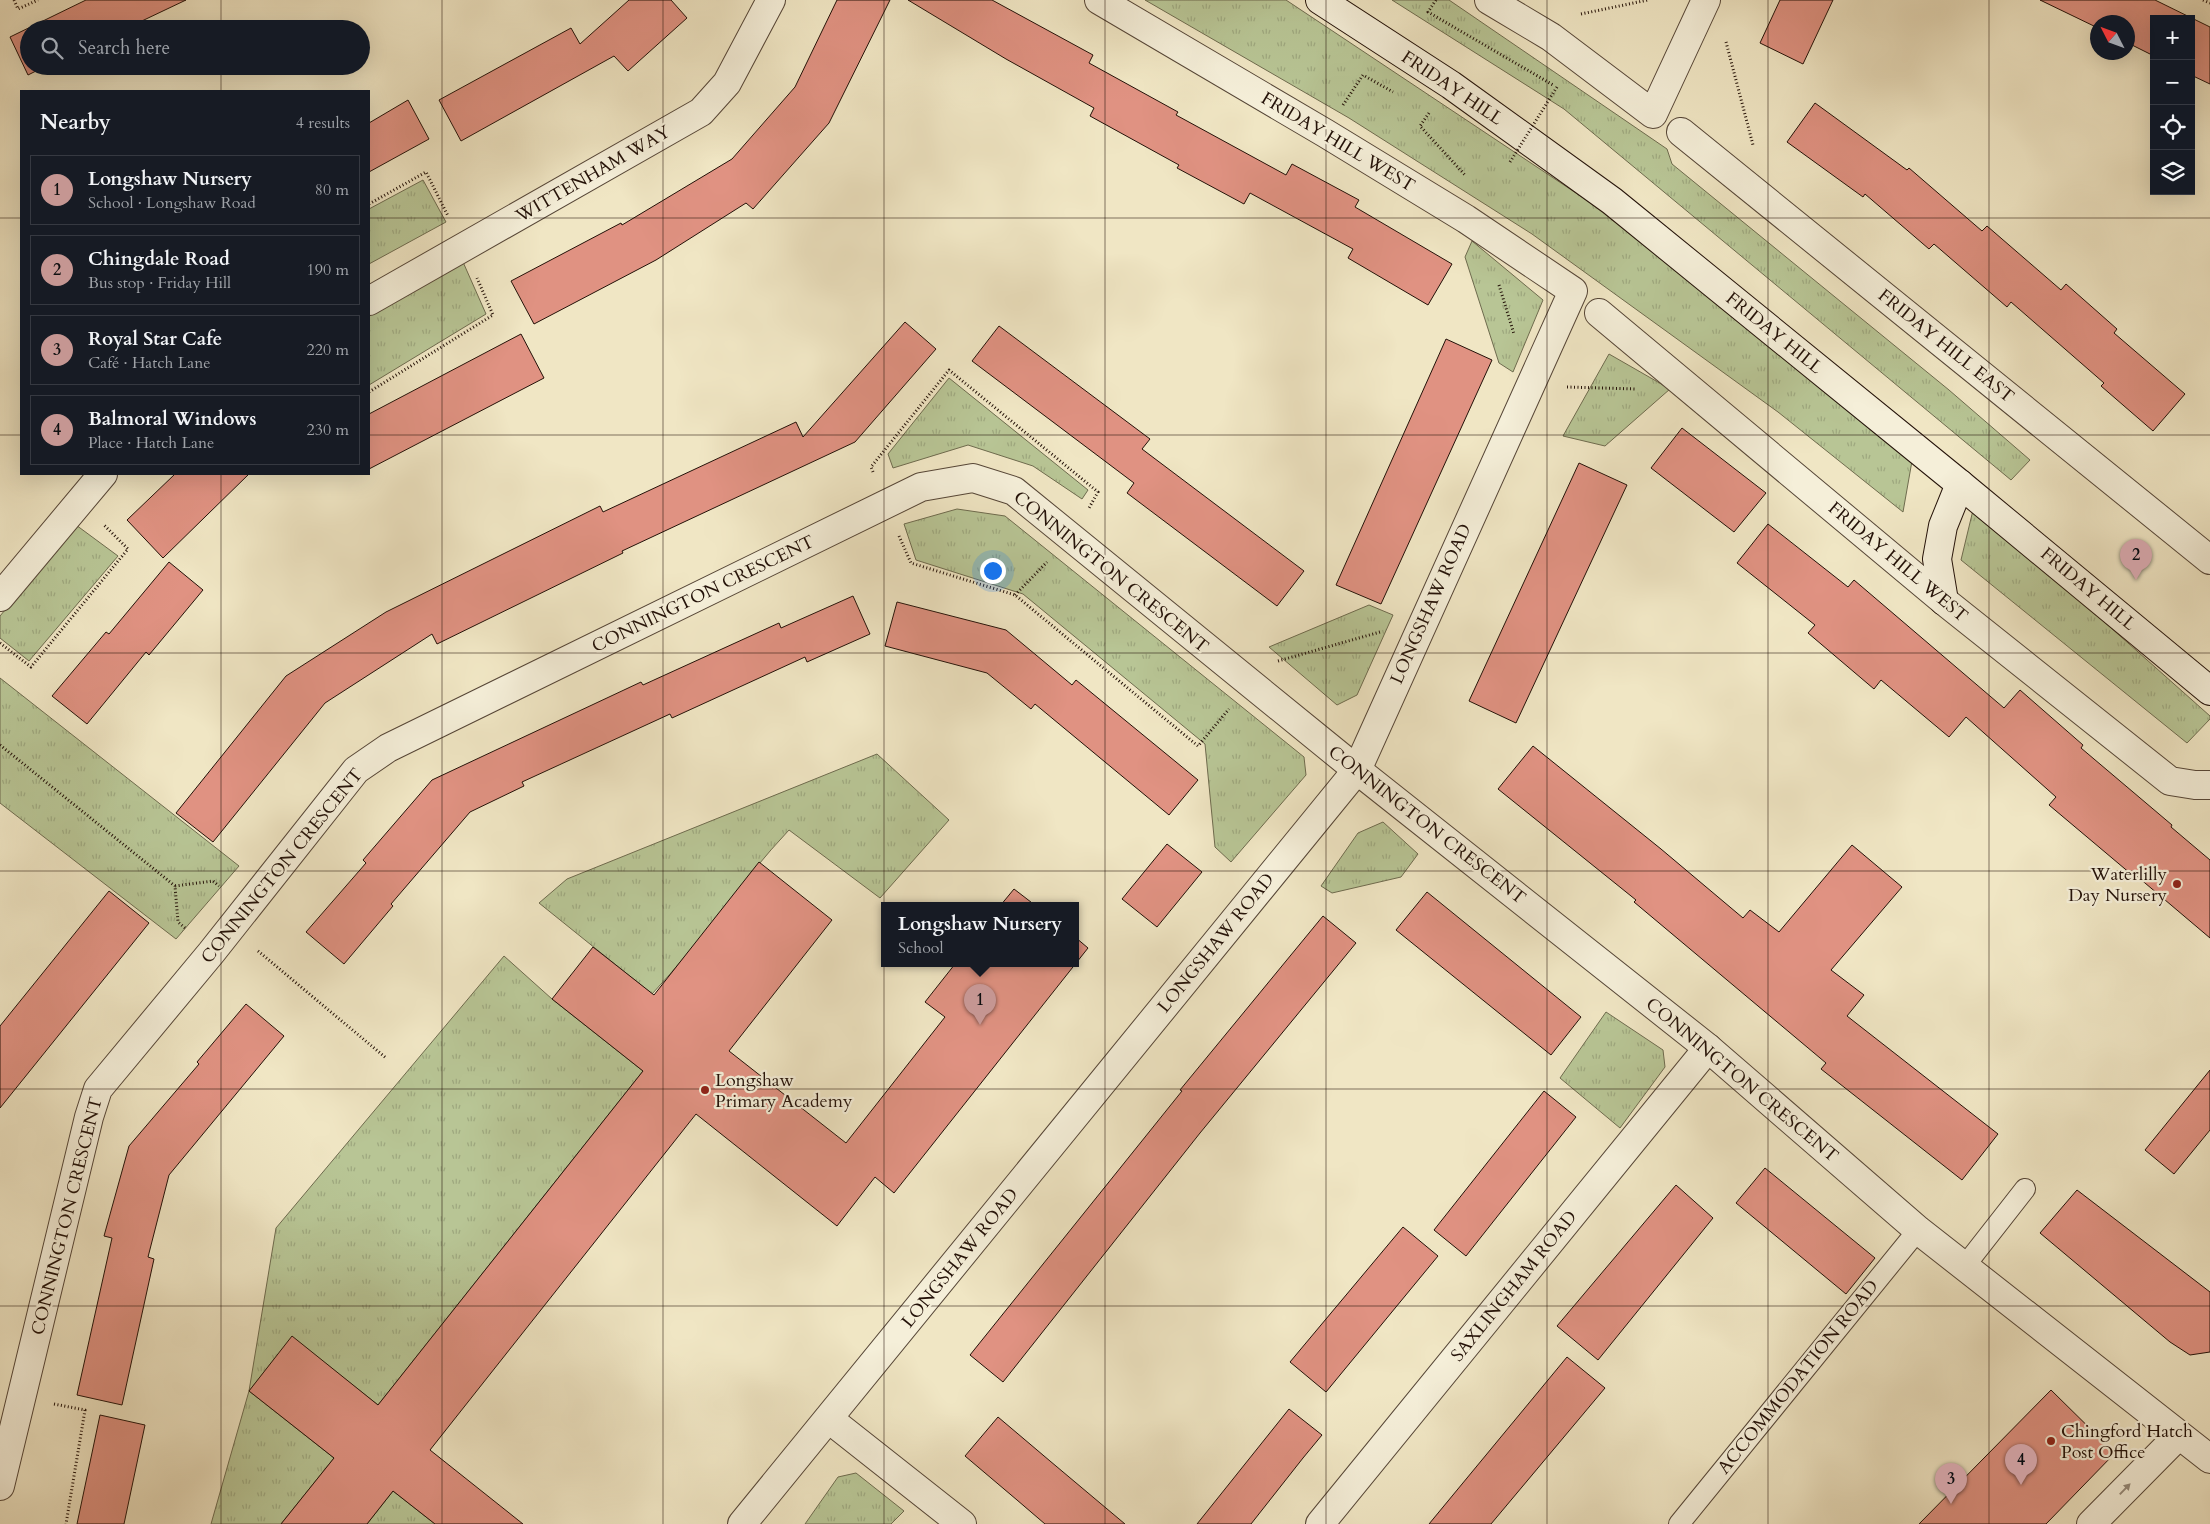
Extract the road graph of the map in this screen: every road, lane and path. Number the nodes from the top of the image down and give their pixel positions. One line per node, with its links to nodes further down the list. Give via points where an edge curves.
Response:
1 (14, 0): 2 (path, via 18,9)
2 (38, 0)
3 (771, 0): 23 (street, WITTENHAM WAY, via 727,83 701,112)
4 (1099, 0): 17 (street, FRIDAY HILL WEST)
5 (1320, 0): 31 (street, FRIDAY HILL, via 1451,85 1612,202)
6 (1436, 0): 18 (path, bridge, via 1428,12 1557,87)
7 (1489, 0): 12 (street)
8 (1648, 0): 12 (path)
9 (1706, 0): 12 (street, via 1653,114)
10 (2203, 0): 11 (path)
11 (2210, 4)
12 (1532, 25)
13 (1726, 38): 20 (path)
14 (1396, 94): 17 (path, via 1363,75)
15 (1421, 108): 19 (path, via 1429,113 1420,126)
16 (1682, 132): 20 (street, FRIDAY HILL EAST)
17 (1325, 133): 22 (street, FRIDAY HILL WEST)
18 (1510, 162)
19 (1471, 182)
20 (1767, 200): 35 (street, FRIDAY HILL EAST)
21 (370, 203): 23 (path, via 426,172)
22 (1483, 232): 24 (street, FRIDAY HILL WEST); 27 (path)
23 (463, 247): 25 (street, WITTENHAM WAY); 28 (path, via 493,315)
24 (1573, 291): 27 (street, LONGSHAW ROAD)
25 (370, 300)
26 (1599, 313): 29 (street, FRIDAY HILL WEST)
27 (1530, 386): 29 (path); 39 (street, LONGSHAW ROAD)
28 (370, 391)
29 (1692, 391): 38 (street, FRIDAY HILL WEST)
30 (102, 475): 32 (street)
31 (1960, 484): 38 (street, via 1943,526 1937,560); 42 (street, FRIDAY HILL)
32 (80, 502): 37 (street); 40 (path, via 128,549 31,667)
33 (886, 505): 34 (street, CONNINGTON CRESCENT, via 921,487 973,478 1014,491); 36 (path, via 911,563); 47 (street, CONNINGTON CRESCENT, via 388,748 356,770)
34 (1072, 538): 36 (path); 41 (street, CONNINGTON CRESCENT)
35 (2210, 560)
36 (1015, 595): 41 (path, via 1198,746)
37 (0, 597)
38 (1944, 601): 45 (street, FRIDAY HILL WEST, via 2170,781)
39 (1424, 619): 41 (path); 44 (street, LONGSHAW ROAD)
40 (0, 643)
41 (1243, 678): 44 (street, CONNINGTON CRESCENT)
42 (2210, 691)
43 (0, 745): 46 (path)
44 (1356, 770): 50 (street, CONNINGTON CRESCENT); 56 (street, LONGSHAW ROAD)
45 (2210, 785)
46 (175, 886): 47 (path, via 213,881); 49 (path, via 178,922)
47 (249, 906): 48 (street, CONNINGTON CRESCENT)
48 (230, 928): 49 (street, CONNINGTON CRESCENT); 51 (path)
49 (211, 953): 55 (street, CONNINGTON CRESCENT, via 98,1089)
50 (1708, 1048): 53 (street, CONNINGTON CRESCENT); 63 (street, SAXLINGHAM ROAD)
51 (386, 1058)
52 (2025, 1190): 54 (lane)
53 (1918, 1230): 54 (street, CONNINGTON CRESCENT); 64 (lane, ACCOMMODATION ROAD)
54 (1964, 1266): 57 (street, CONNINGTON CRESCENT)
55 (22, 1397): 59 (street, CONNINGTON CRESCENT); 60 (path, via 85,1410)
56 (830, 1419): 61 (street, LONGSHAW ROAD); 62 (street)
57 (2179, 1435): 58 (street, CONNINGTON CRESCENT); 65 (street, one-way to 57)
58 (2210, 1459)
59 (0, 1486)
60 (66, 1524)
61 (742, 1524)
62 (962, 1524)
63 (1320, 1524)
64 (1678, 1524)
65 (2091, 1524)

